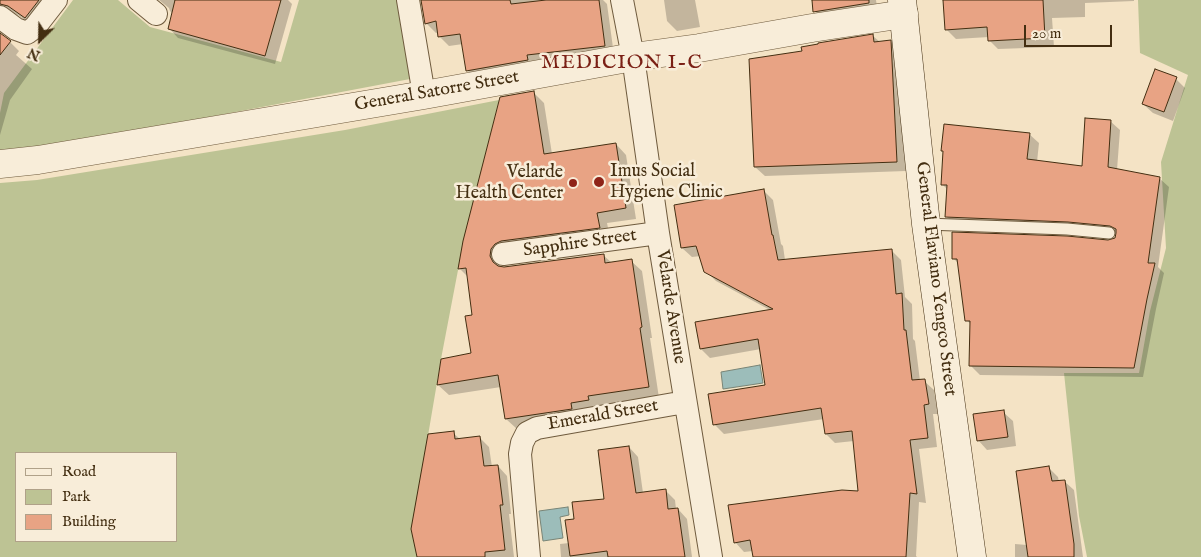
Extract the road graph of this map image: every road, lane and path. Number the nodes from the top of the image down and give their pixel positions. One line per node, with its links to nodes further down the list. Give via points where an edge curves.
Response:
1 (56, 0): 7 (street, via 27,33)
2 (139, 0): 6 (street)
3 (408, 0): 9 (street)
4 (622, 0): 8 (street, Velarde Avenue)
5 (903, 7): 8 (street, General Satorre Street, via 812,28); 11 (street, General Flaviano Yengco Street)
6 (156, 14)
7 (0, 17)
8 (633, 57): 9 (street, General Satorre Street); 12 (street, Velarde Avenue)
9 (424, 95): 10 (street, General Satorre Street)
10 (0, 164)
11 (926, 224): 13 (lane); 18 (street, General Flaviano Yengco Street)
12 (658, 233): 14 (street, Sapphire Street); 15 (street, Velarde Avenue)
13 (1109, 233)
14 (502, 254)
15 (685, 402): 16 (street, Emerald Street, via 537,428 527,433 520,454); 17 (street, Velarde Avenue)
16 (529, 557)
17 (711, 557)
18 (972, 557)

